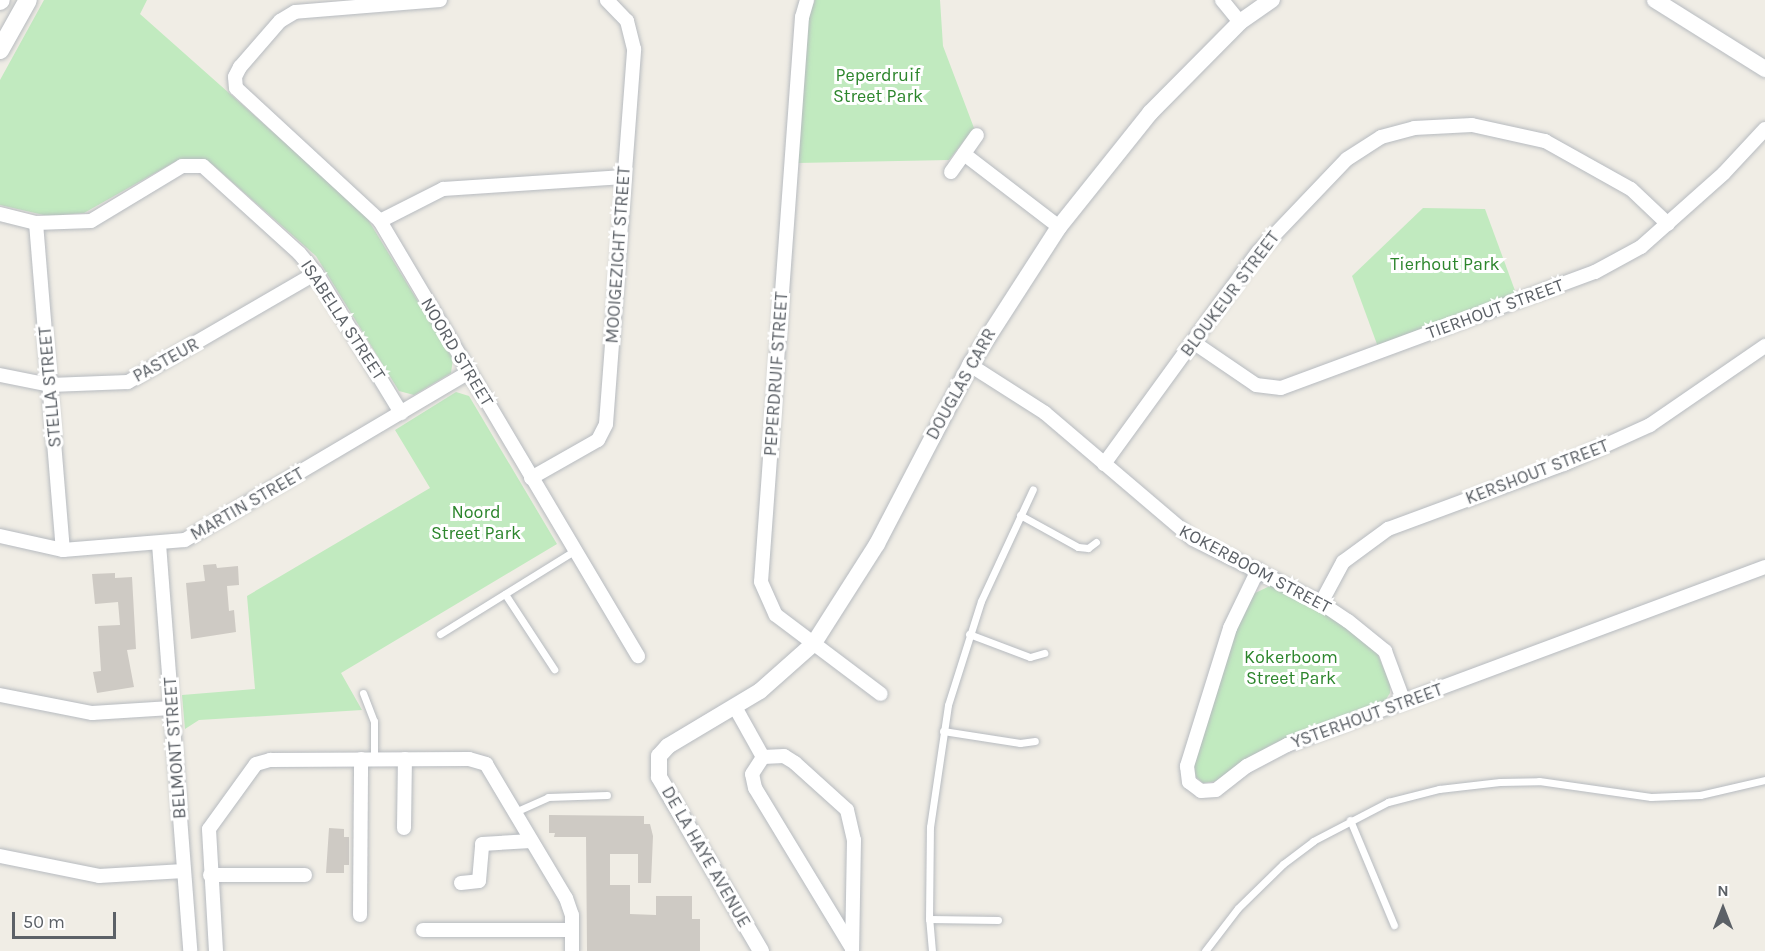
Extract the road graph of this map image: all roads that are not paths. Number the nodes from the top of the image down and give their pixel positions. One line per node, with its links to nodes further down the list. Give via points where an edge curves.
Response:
1 (28, 0): 9 (main road)
2 (438, 0): 17 (street, NOORD STREET, via 295,12 280,21 240,67 234,82 242,95)
3 (606, 0): 15 (street, MOOIGEZICHT STREET, via 622,14 633,40)
4 (807, 0): 44 (street, PEPERDRUIF STREET, via 802,17 760,575 771,609)
5 (1222, 0): 8 (street)
6 (1272, 0): 8 (street, DOUGLAS CARR)
7 (1655, 0): 10 (street)
8 (1240, 22): 20 (street, DOUGLAS CARR, via 1130,135)
9 (0, 50)
10 (1765, 69)
11 (1765, 129): 19 (street, TIERHOUT STREET)
12 (977, 135): 13 (street)
13 (963, 154): 14 (street); 20 (street)
14 (951, 172)
15 (624, 177): 17 (street, via 443,189); 30 (street, MOOIGEZICHT STREET, via 603,433 598,440)
16 (0, 214): 18 (street)
17 (380, 221): 25 (street, NOORD STREET)
18 (36, 223): 21 (street, ISABELLA STREET, via 90,220 182,166 196,164 209,170); 27 (street, STELLA STREET)
19 (1668, 224): 22 (street, TIERHOUT STREET, via 1641,247 1595,272 1281,388 1256,385); 22 (street, BLOUKEUR STREET, via 1631,189 1553,143 1479,125 1403,130 1369,143 1337,168 1259,251)
20 (1059, 227): 24 (street, DOUGLAS CARR)
21 (316, 273): 27 (street, PASTEUR, via 139,378); 28 (street, ISABELLA STREET)
22 (1193, 342): 29 (street, BLOUKEUR STREET)
23 (1765, 346): 41 (street, KERSHOUT STREET, via 1650,425 1564,464 1388,529 1343,562)
24 (970, 365): 29 (street, KOKERBOOM STREET, via 1045,413); 44 (street, DOUGLAS CARR, via 877,544)
25 (469, 372): 28 (street, MARTIN STREET); 30 (street, NOORD STREET)
26 (0, 375): 27 (street, PASTEUR)
27 (50, 385): 36 (street, STELLA STREET)
28 (401, 413): 35 (street, MARTIN STREET, via 195,536)
29 (1104, 464): 39 (street, KOKERBOOM STREET, via 1193,539)
30 (531, 478): 37 (street, NOORD STREET)
31 (1033, 489): 32 (lane)
32 (1020, 515): 34 (lane, via 1078,547 1088,548); 43 (lane)
33 (0, 536): 36 (street, MARTIN STREET)
34 (1096, 542)
35 (159, 544): 36 (street, MARTIN STREET); 53 (street, BELMONT STREET)
36 (63, 550)
37 (574, 551): 40 (lane); 46 (street, NOORD STREET)
38 (1765, 567): 51 (street, YSTERHOUT STREET)
39 (1258, 570): 41 (street, KOKERBOOM STREET); 51 (street, YSTERHOUT STREET, via 1216,667 1187,766 1192,786 1201,791 1216,790 1246,766 1287,746)
40 (505, 594): 42 (lane); 47 (lane)
41 (1321, 603): 51 (street, KOKERBOOM STREET, via 1381,647)
42 (440, 634)
43 (969, 634): 45 (lane, via 1030,657); 54 (lane)
44 (814, 643): 49 (street, PEPERDRUIF STREET); 52 (street, DOUGLAS CARR, via 777,678)
45 (1044, 653)
46 (638, 656)
47 (554, 669)
48 (363, 693): 57 (lane, via 374,720)
49 (881, 694)
50 (0, 695): 53 (street, via 92,713)
51 (1404, 702)
52 (735, 707): 56 (street); 59 (street, DOUGLAS CARR, via 668,746)
53 (171, 708): 67 (street, BELMONT STREET)
54 (943, 731): 55 (lane, via 1020,743); 72 (lane, via 930,827)
55 (1035, 741)
56 (763, 757): 77 (street, via 752,774 755,788); 77 (street, via 784,756 847,810 854,840)
57 (368, 759): 58 (street); 68 (street, via 270,759 256,764 209,829); 71 (street)
58 (405, 759): 62 (street, via 482,761); 64 (street)
59 (657, 762): 81 (street, DE LA HAYE AVENUE, via 658,777)
60 (1765, 780): 63 (lane, via 1701,795 1651,797 1539,781 1464,784 1388,802)
61 (607, 795): 62 (lane, via 548,797)
62 (515, 812): 65 (street)
63 (1350, 820): 74 (lane); 83 (lane, via 1283,864 1238,908)
64 (404, 828)
65 (531, 841): 70 (street, via 483,844 479,882); 76 (street, via 566,898)
66 (0, 856): 67 (street, via 99,876)
67 (184, 871): 78 (street, BELMONT STREET)
68 (210, 875): 69 (street); 79 (street)
69 (305, 875)
70 (461, 883)
71 (360, 915)
72 (929, 919): 73 (lane); 82 (lane)
73 (998, 920)
74 (1394, 925)
75 (423, 930): 76 (street)
76 (572, 930): 80 (street)
77 (852, 950)
78 (190, 951)
79 (216, 951)
80 (572, 951)
81 (761, 951)
82 (932, 951)
83 (1205, 951)

